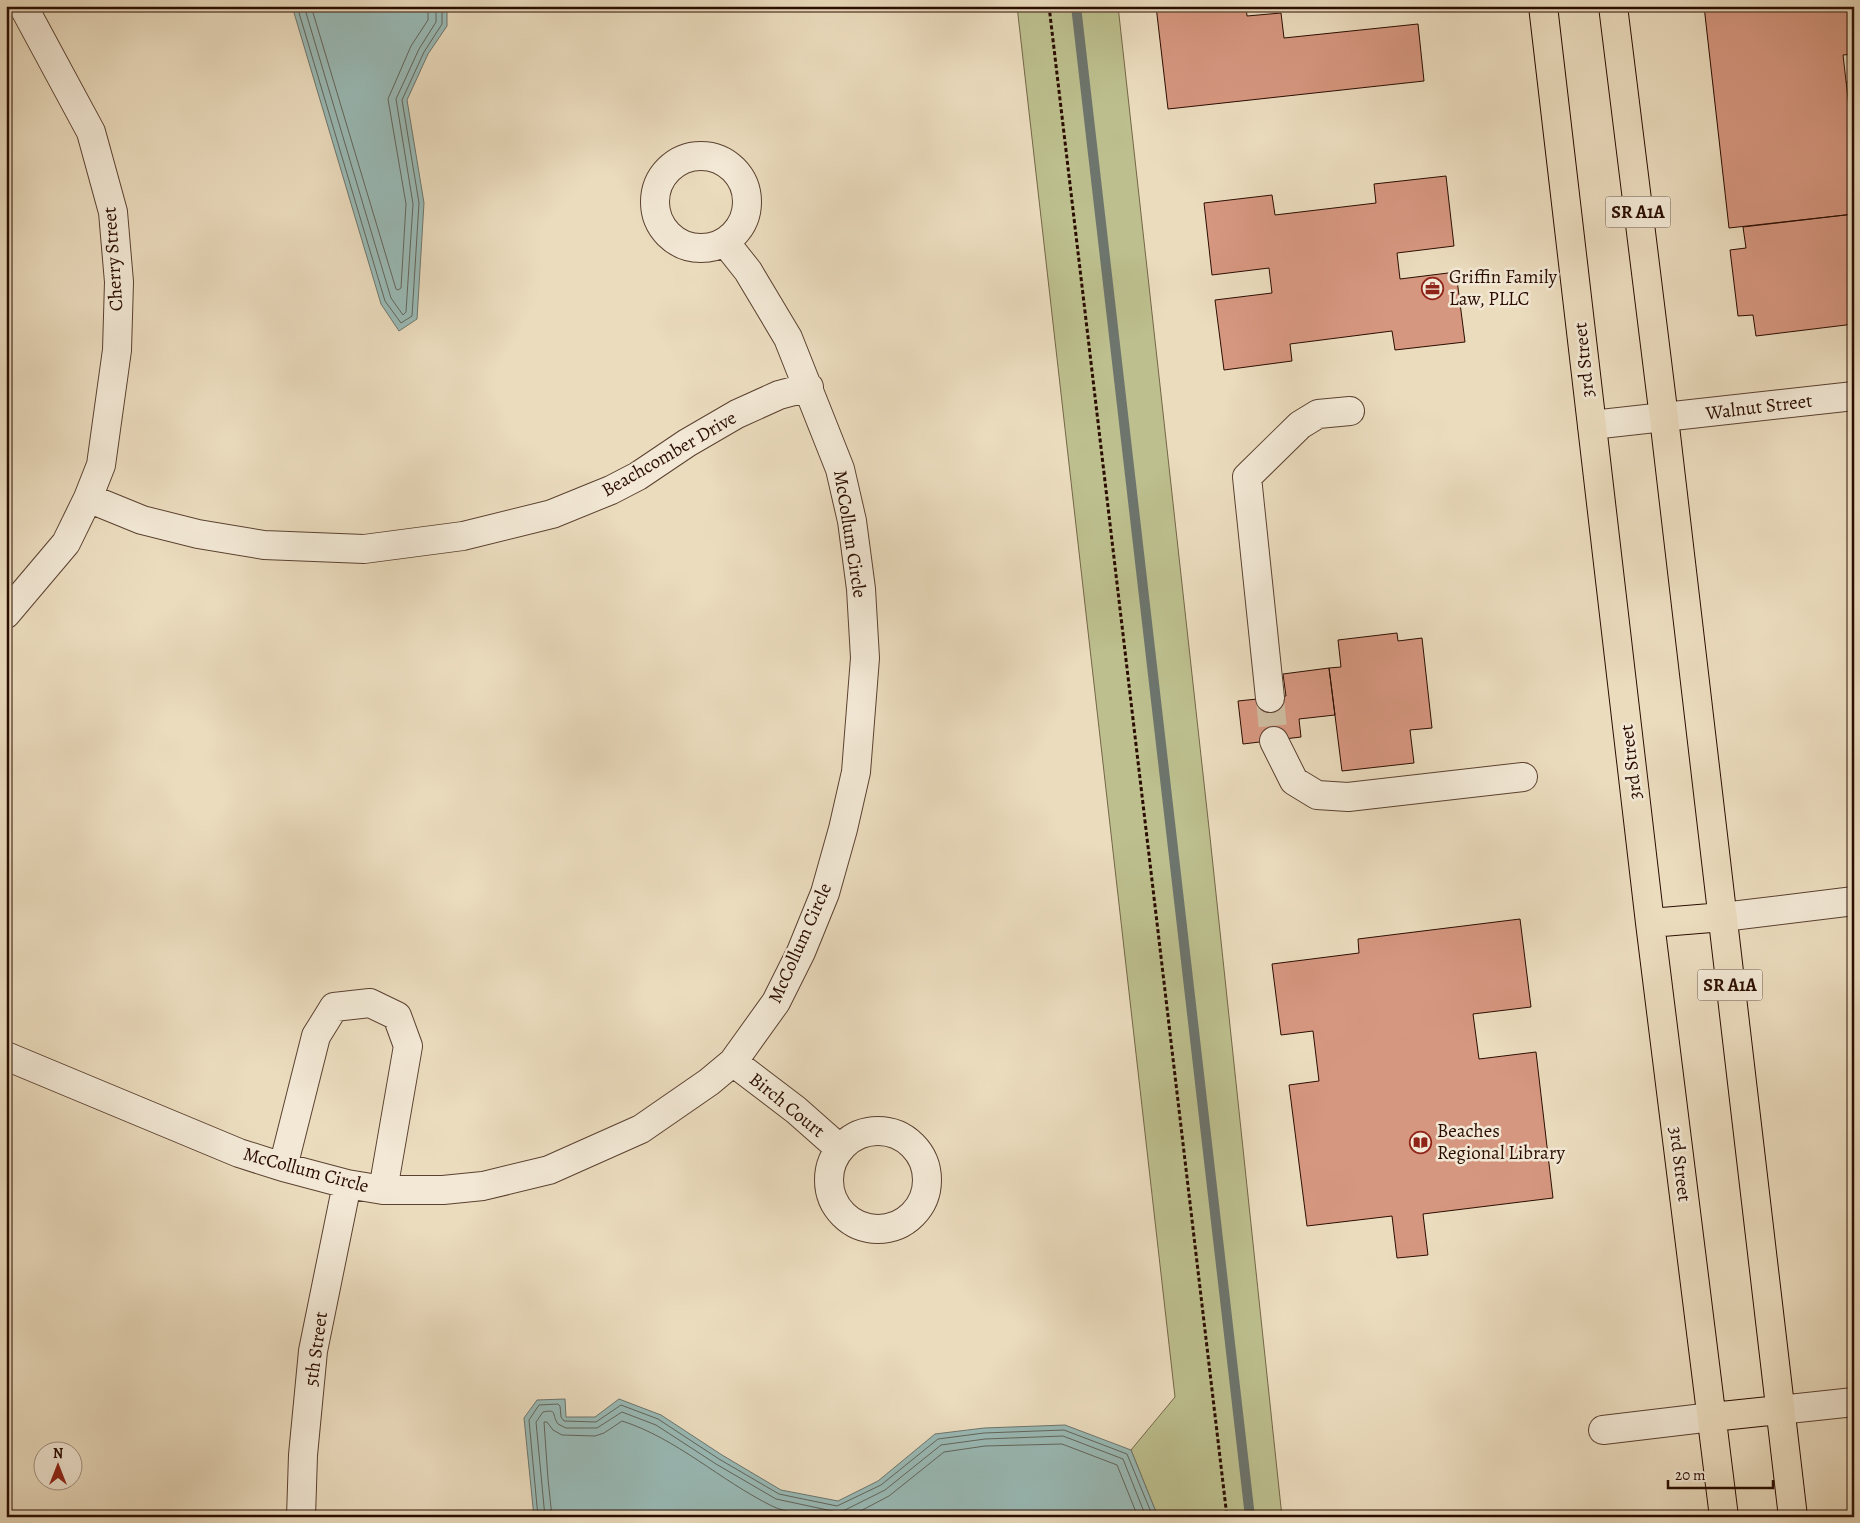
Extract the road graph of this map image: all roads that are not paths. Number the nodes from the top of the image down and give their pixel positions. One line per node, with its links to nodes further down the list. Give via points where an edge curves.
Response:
1 (23, 6): 10 (street, Cherry Street, via 91,132 112,212 119,282 116,350 101,465)
2 (1543, 6): 9 (main road, 3rd Street)
3 (1613, 6): 8 (main road, SR A1A)
4 (725, 242): 5 (street, McCollum Circle, via 748,271 788,338)
5 (809, 387): 10 (street, Beachcomber Drive, via 779,395 737,414 611,490 552,514 463,536 364,549 264,545 142,520); 19 (street, McCollum Circle, via 840,469 852,521 861,589 865,658 856,772 844,829 825,893 808,935 776,1002)
6 (1854, 396): 8 (street, Walnut Street)
7 (1350, 411): 12 (street, via 1318,414 1300,425 1247,477)
8 (1664, 418): 9 (street, Walnut Street); 16 (main road, SR A1A)
9 (1592, 425): 17 (main road, 3rd Street)
10 (88, 498): 11 (street, Cherry Street, via 66,543)
11 (6, 614)
12 (1270, 698)
13 (1274, 741): 14 (street, via 1294,781 1317,795 1348,797)
14 (1523, 777)
15 (1854, 901): 16 (street)
16 (1723, 917): 17 (main road); 25 (main road, SR A1A)
17 (1650, 923): 26 (main road, 3rd Street)
18 (6, 1056): 21 (street, McCollum Circle, via 239,1153)
19 (734, 1062): 20 (street, Birch Court); 23 (street, McCollum Circle, via 640,1129 549,1170 483,1186)
20 (839, 1148)
21 (283, 1167): 22 (street, McCollum Circle); 23 (street, via 316,1036 334,1007 370,1002 397,1016 408,1046)
22 (347, 1184): 23 (street, McCollum Circle); 28 (street, 5th Street, via 314,1351 303,1455)
23 (383, 1190)
24 (1854, 1402): 25 (street)
25 (1779, 1410): 26 (main road); 30 (main road, SR A1A)
26 (1712, 1417): 27 (street); 29 (main road, 3rd Street)
27 (1603, 1430)
28 (301, 1517)
29 (1724, 1517)
30 (1793, 1517)

